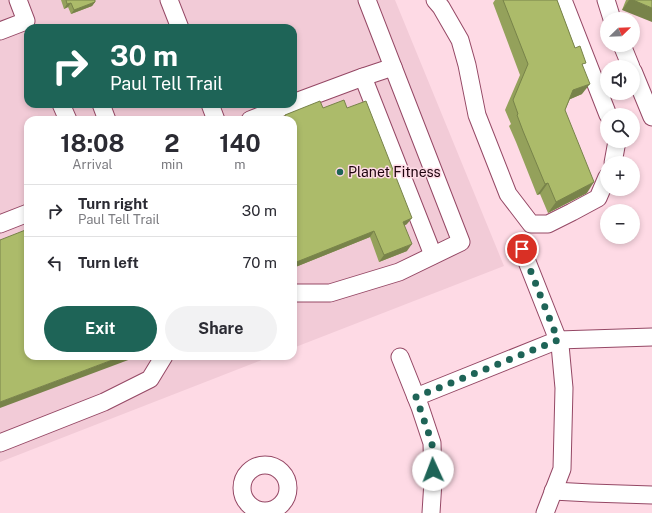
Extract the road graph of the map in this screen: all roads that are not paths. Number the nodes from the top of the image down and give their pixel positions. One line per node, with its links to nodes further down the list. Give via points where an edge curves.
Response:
1 (18, 0): 8 (street)
2 (169, 0): 9 (street)
3 (367, 0): 12 (street)
4 (435, 0): 20 (street, via 460,40 476,115 508,194 531,224 548,224 598,198)
5 (563, 0): 17 (street)
6 (606, 0): 7 (street)
7 (610, 12)
8 (28, 24)
9 (178, 24)
10 (24, 25): 11 (street)
11 (0, 31)
12 (394, 67): 13 (street); 24 (street, via 461,242)
13 (363, 77): 15 (street); 24 (street)
14 (640, 88): 19 (street)
15 (297, 102)
16 (280, 108): 18 (street)
17 (605, 108)
18 (260, 116)
19 (652, 117)
20 (600, 193)
21 (24, 215): 22 (street)
22 (0, 224)
23 (522, 249): 27 (street)
24 (432, 255): 25 (street, via 398,272 330,293)
25 (297, 293)
26 (652, 337): 27 (street)
27 (558, 340): 30 (street); 32 (street, via 564,388 562,469)
28 (400, 357): 30 (street)
29 (162, 360): 31 (street, via 150,379 104,402)
30 (416, 397): 34 (street, via 432,443)
31 (0, 443)
32 (553, 491): 33 (street); 35 (street)
33 (652, 495)
34 (431, 513)
35 (545, 513)

